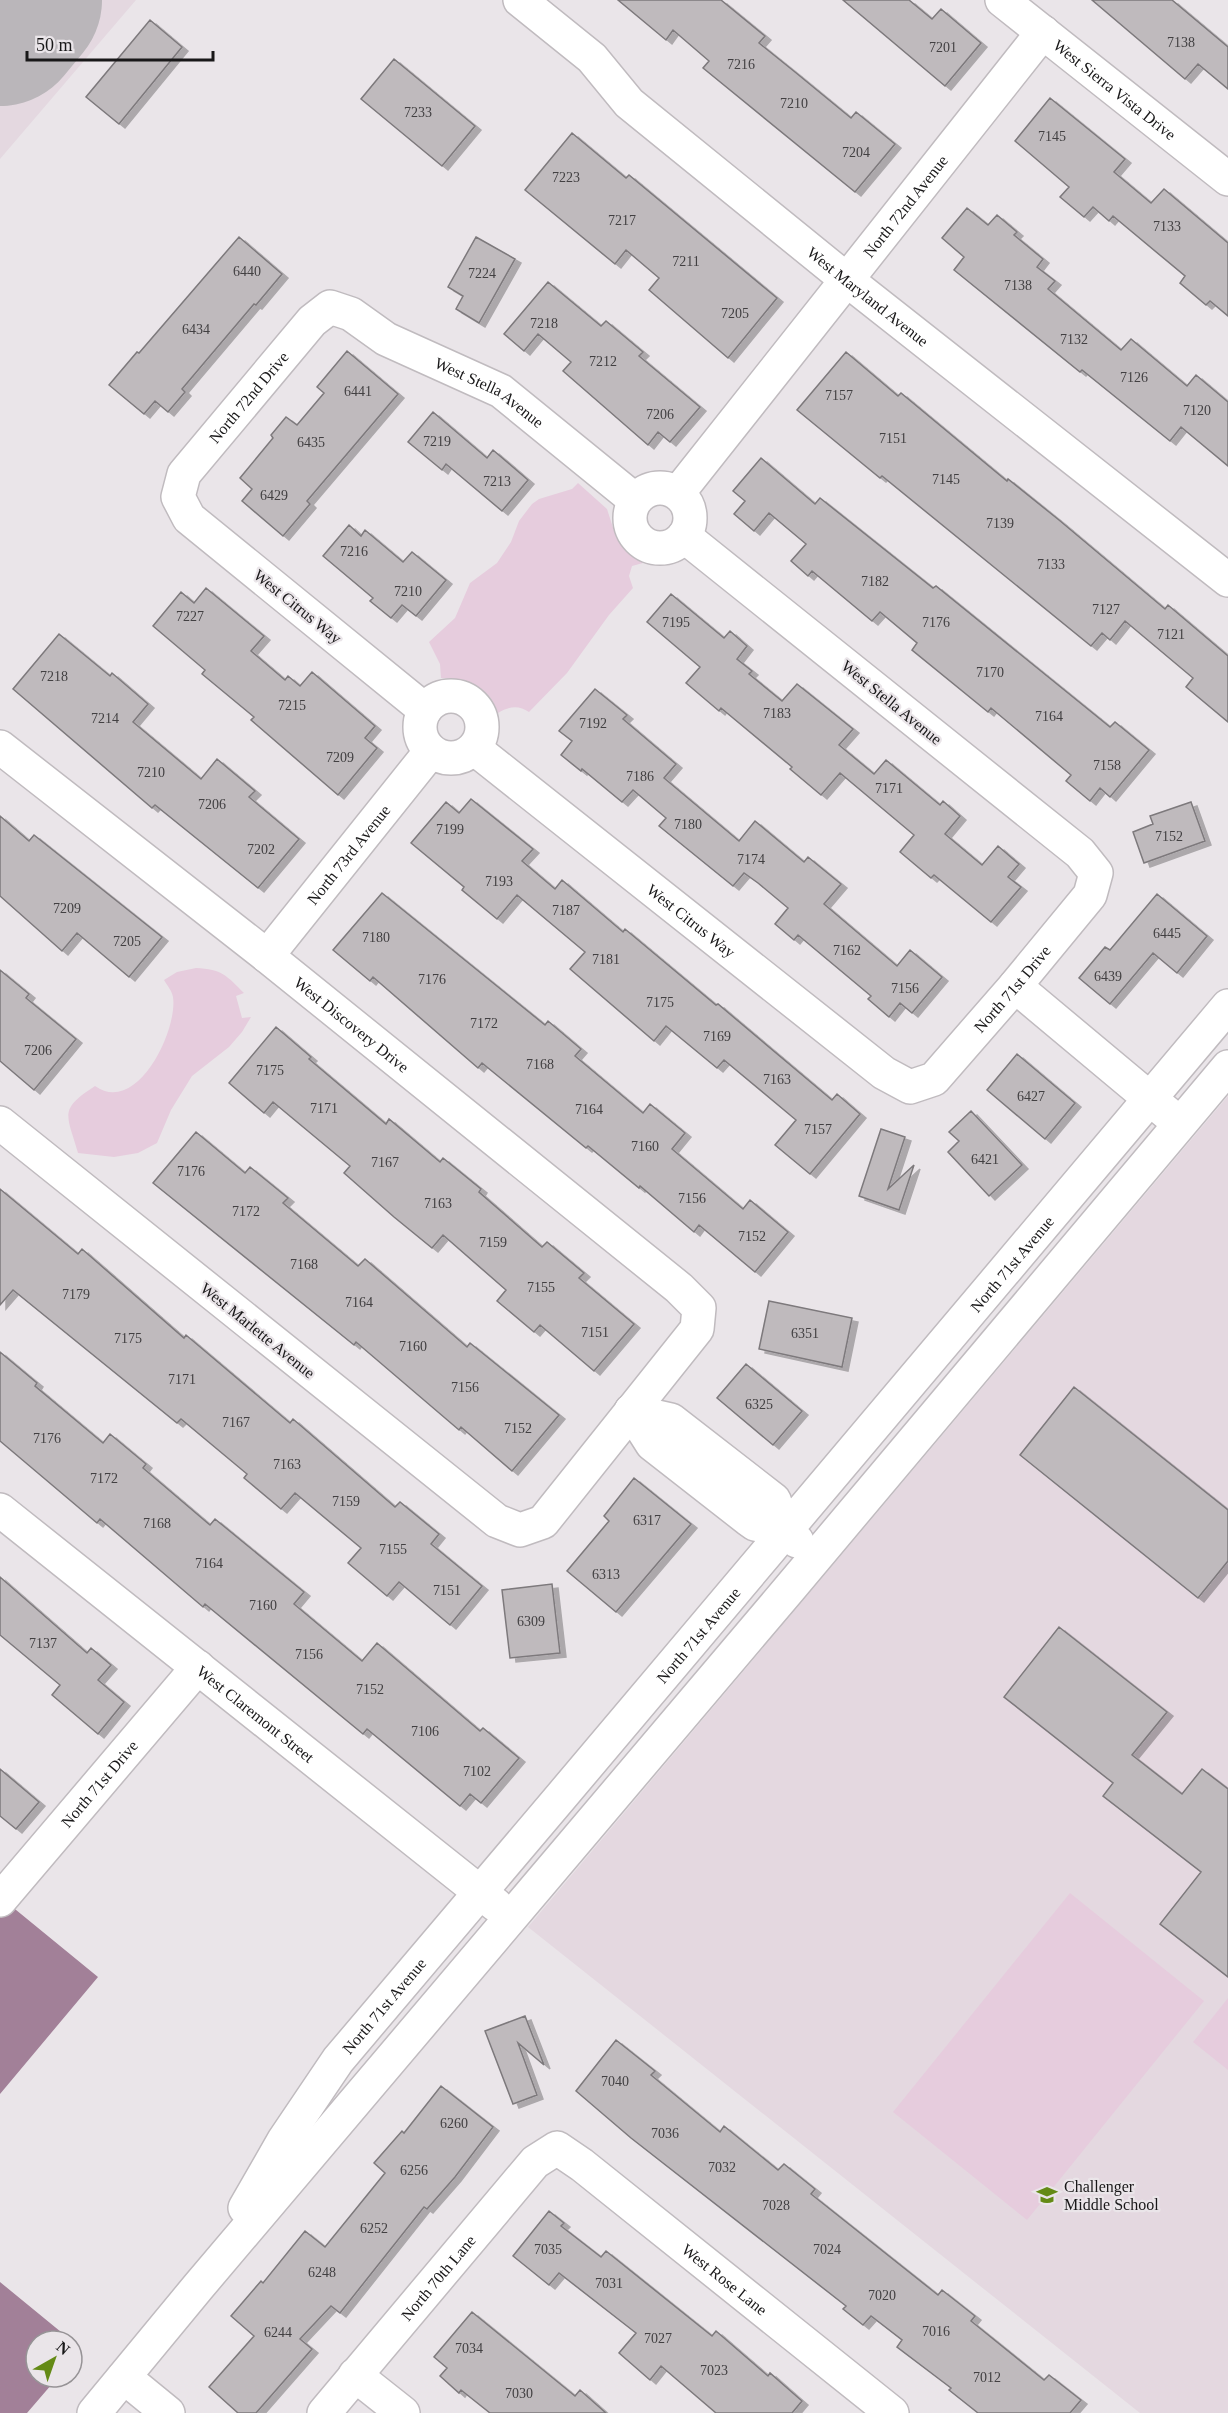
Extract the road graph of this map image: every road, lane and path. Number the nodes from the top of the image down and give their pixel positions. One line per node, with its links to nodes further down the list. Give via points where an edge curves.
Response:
1 (520, 0): 5 (street, West Maryland Avenue, via 592,58 629,103)
2 (1002, 0): 3 (street, West Sierra Vista Drive)
3 (1043, 32): 4 (street, West Sierra Vista Drive); 5 (street, North 72nd Avenue)
4 (1228, 179)
5 (847, 280): 7 (street, North 72nd Avenue); 11 (street, West Maryland Avenue)
6 (330, 307): 8 (street, North 72nd Drive, via 312,321 184,474); 9 (street, West Stella Avenue, via 351,314 386,339 501,391)
7 (678, 493): 9 (street, via 660,487); 10 (street, via 690,518)
8 (178, 497): 12 (street, West Citrus Way, via 189,518)
9 (635, 500): 10 (street, via 630,520 638,539 657,548 677,543)
10 (684, 536): 16 (street, West Stella Avenue, via 1080,853)
11 (1228, 580)
12 (425, 710): 14 (street, via 449,696 475,706 483,732); 15 (street, via 420,728)
13 (0, 747): 17 (street, West Discovery Drive)
14 (475, 749): 15 (street, via 450,759); 21 (street, West Citrus Way, via 884,1073)
15 (431, 751): 17 (street, North 73rd Avenue)
16 (1095, 873): 18 (street, North 71st Drive, via 1090,895)
17 (267, 956): 25 (street, West Discovery Drive, via 699,1308 697,1329)
18 (1015, 986): 21 (street, North 71st Drive, via 934,1079); 22 (street)
19 (1228, 1006): 22 (street, North 71st Avenue)
20 (1228, 1067): 23 (street, North 71st Avenue)
21 (910, 1087)
22 (1150, 1099): 23 (street); 27 (street, North 71st Avenue)
23 (1180, 1123): 28 (street, North 71st Avenue)
24 (0, 1124): 25 (street, West Marlette Avenue, via 497,1521 520,1530 543,1522)
25 (631, 1411): 27 (street, via 672,1420 774,1500)
26 (0, 1510): 29 (street, West Claremont Street)
27 (785, 1530): 28 (street); 31 (street, North 71st Avenue)
28 (816, 1558): 32 (street, North 71st Avenue)
29 (198, 1667): 30 (street, North 71st Drive); 31 (street, West Claremont Street)
30 (4, 1888)
31 (479, 1892): 32 (street, West Claremont Street); 34 (street, North 71st Avenue, via 338,2060 284,2140)
32 (512, 1917): 34 (street, North 71st Avenue)
33 (557, 2148): 35 (street, North 70th Lane, via 535,2162); 41 (street, West Rose Lane)
34 (198, 2287): 36 (street, North 71st Avenue)
35 (355, 2375): 39 (street, North 70th Lane); 40 (street)
36 (124, 2377): 37 (street, North 71st Avenue); 38 (street)
37 (94, 2413)
38 (168, 2413)
39 (324, 2413)
40 (403, 2413)
41 (892, 2413)

